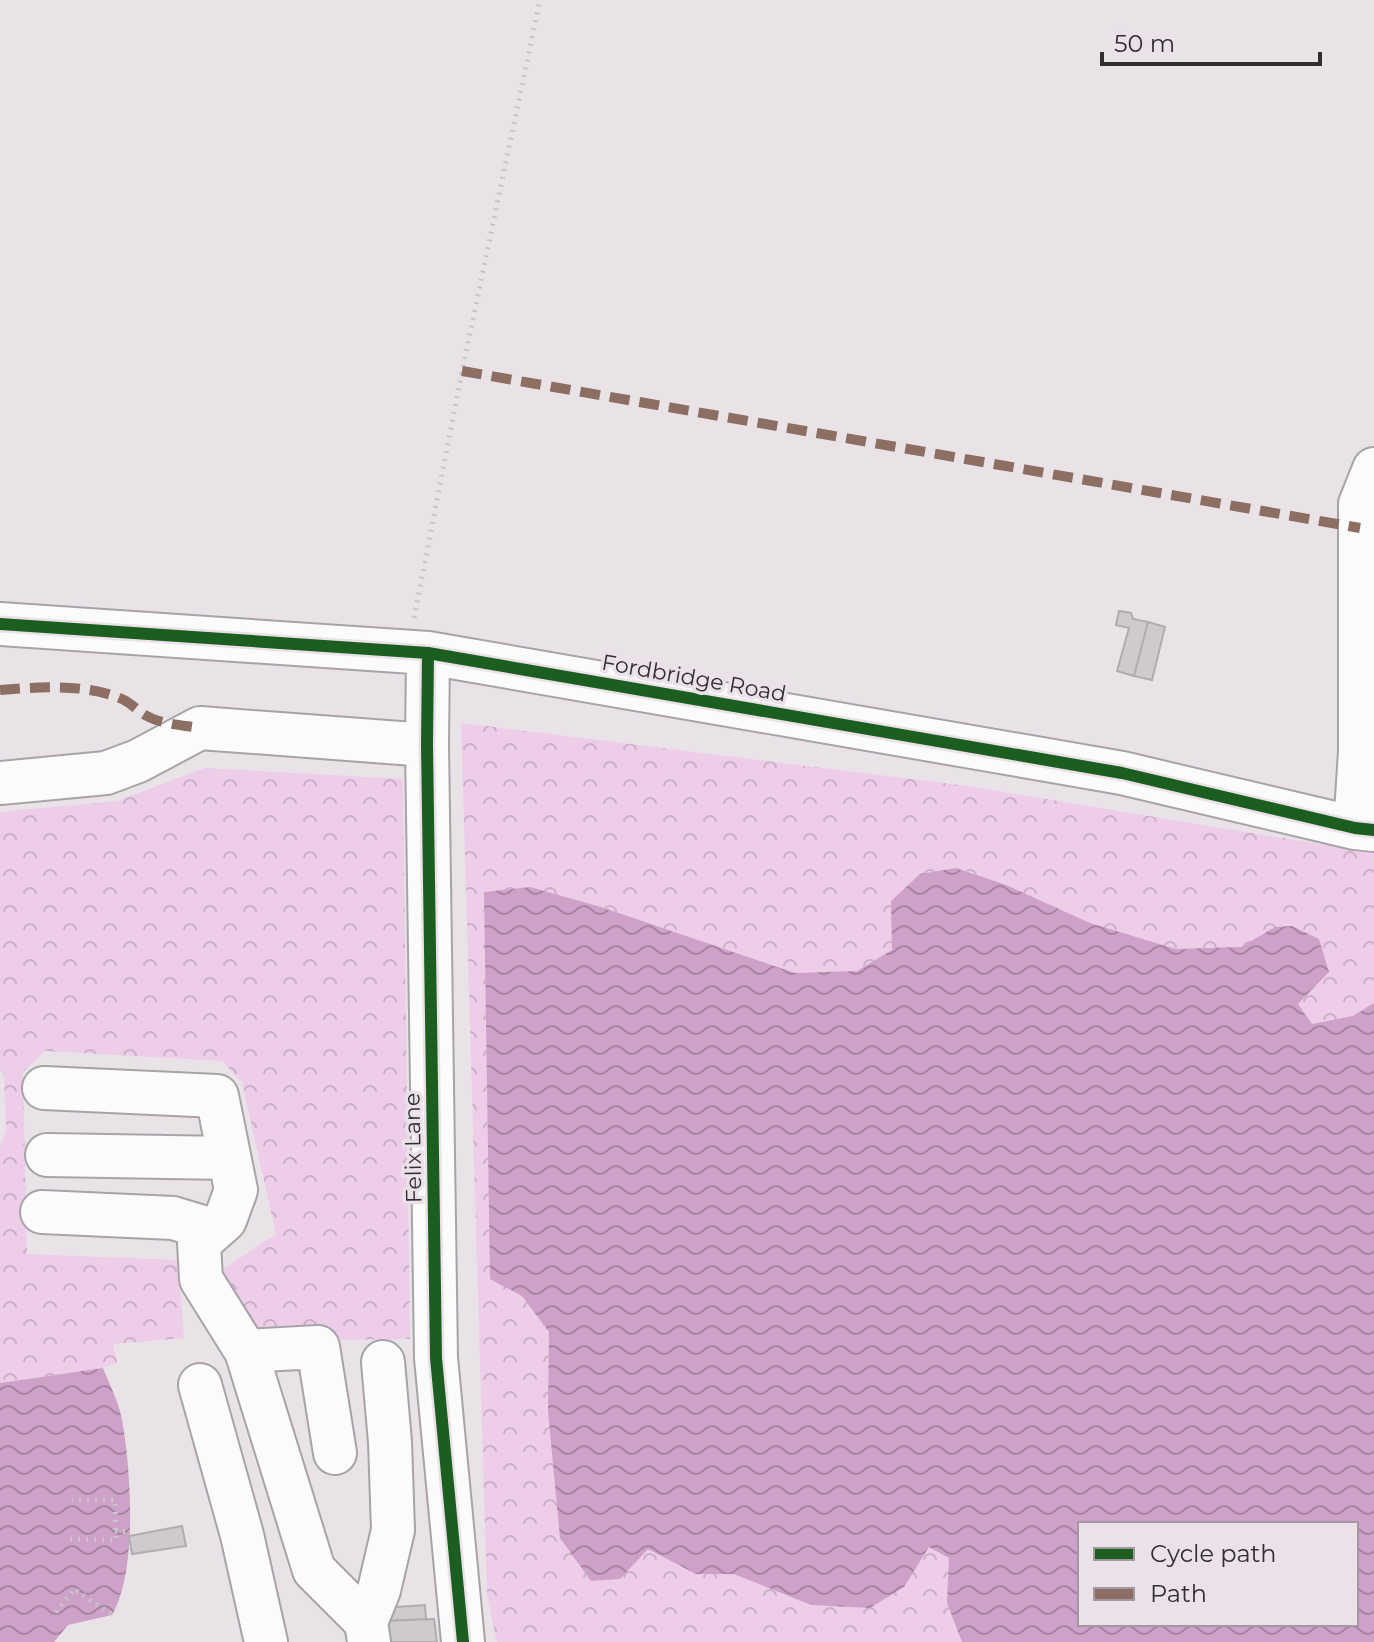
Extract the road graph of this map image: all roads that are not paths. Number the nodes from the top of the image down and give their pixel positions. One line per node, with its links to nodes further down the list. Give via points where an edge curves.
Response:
1 (1374, 469): 5 (street, via 1360,504)
2 (0, 624): 3 (street, Fordbridge Road)
3 (419, 652): 4 (street, Felix Lane); 7 (street, Fordbridge Road, via 1122,773)
4 (427, 745): 6 (street, via 200,728 106,773); 19 (street, Felix Lane, via 436,1358)
5 (1367, 754): 7 (street)
6 (0, 783)
7 (1365, 829)
8 (44, 1088): 10 (street, via 217,1096)
9 (47, 1155): 10 (street)
10 (228, 1158): 12 (street, via 236,1190 225,1220)
11 (42, 1212): 12 (street, via 173,1218)
12 (213, 1230): 13 (street, via 199,1243 201,1279)
13 (246, 1351): 16 (street, via 318,1347); 17 (street, via 314,1570)
14 (383, 1362): 17 (street, via 393,1530)
15 (200, 1385): 18 (street)
16 (335, 1453)
17 (371, 1618)
18 (266, 1642)
19 (463, 1642)

